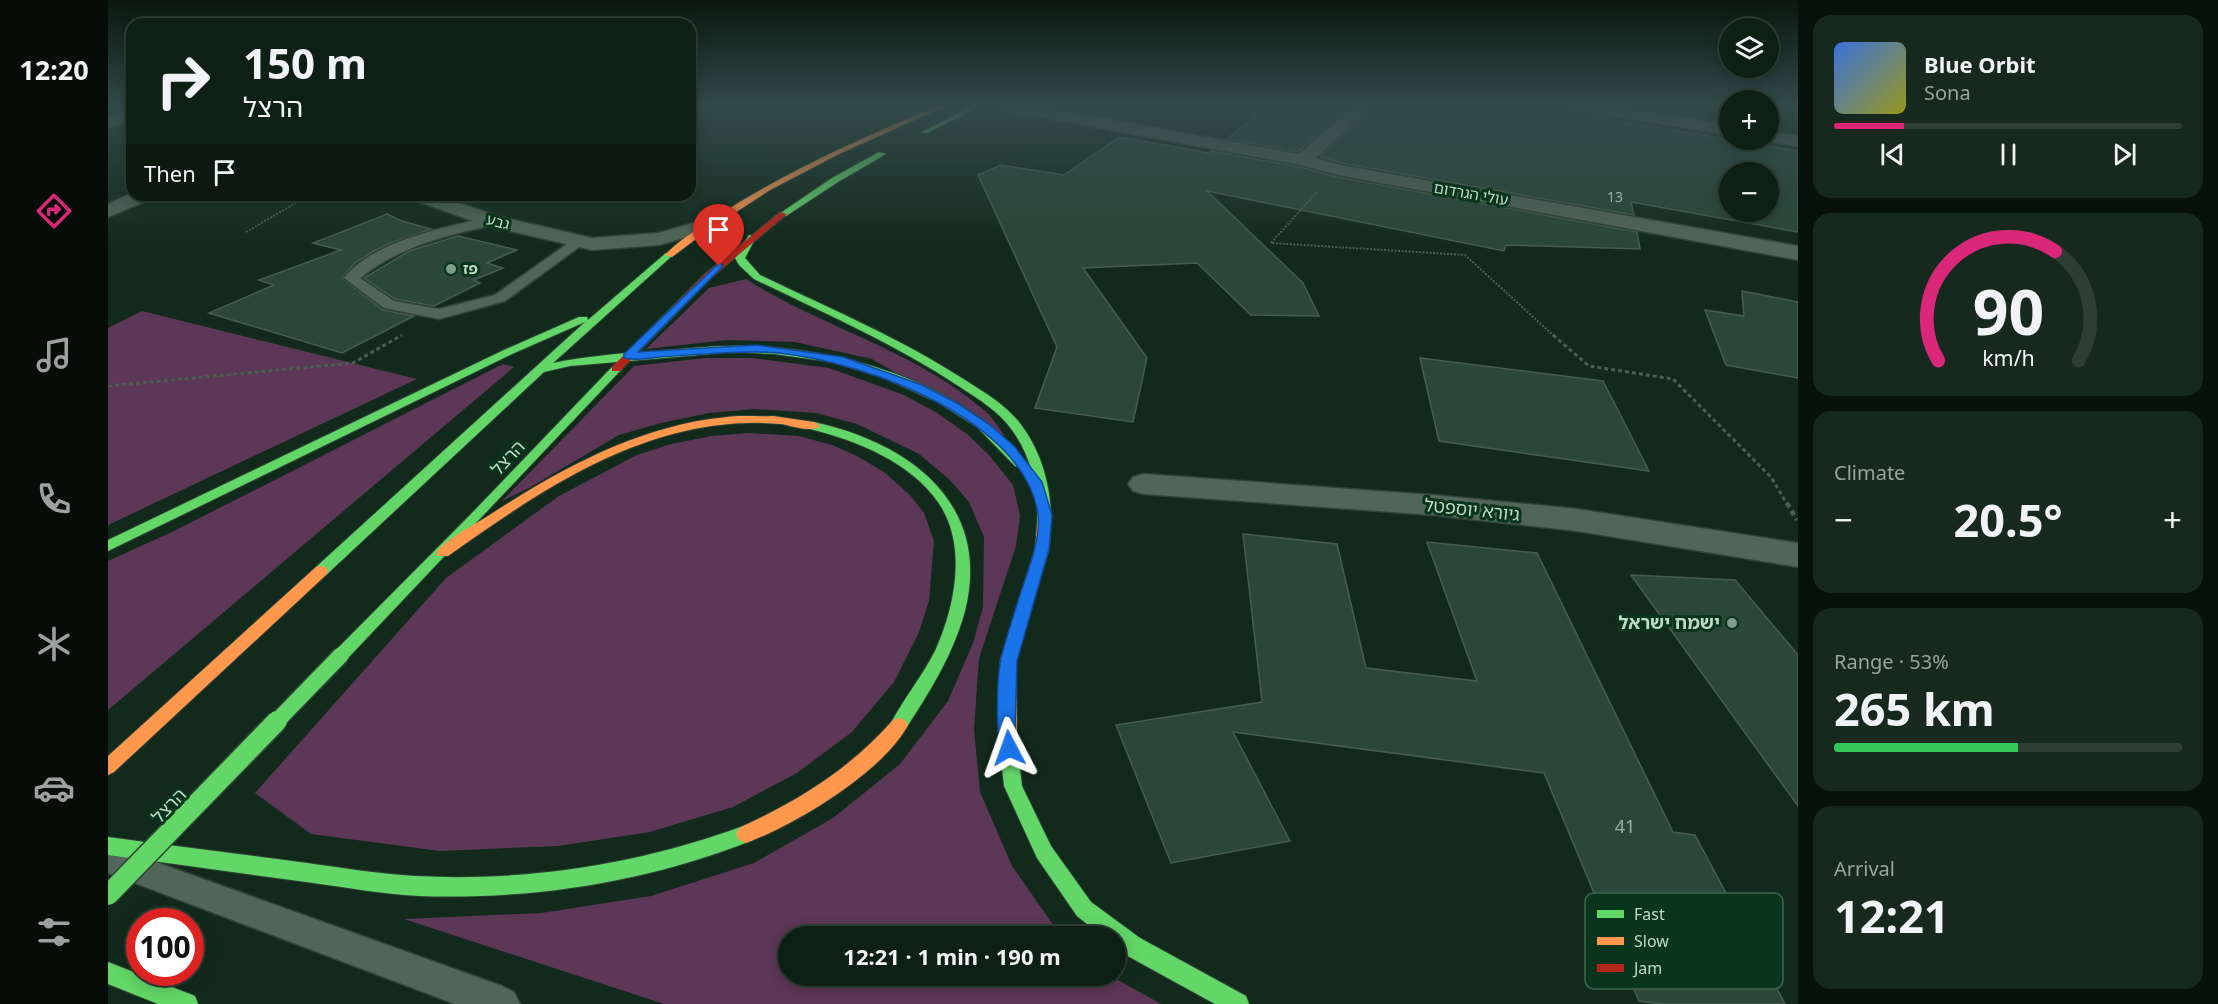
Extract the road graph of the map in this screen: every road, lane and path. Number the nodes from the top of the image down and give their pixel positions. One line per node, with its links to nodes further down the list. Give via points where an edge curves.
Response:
1 (837, 152): 12 (highway)
2 (887, 152): 14 (highway, הרצל, via 828,183)
3 (1259, 152): 5 (street, עולי הגרדום)
4 (1312, 152): 5 (street)
5 (1303, 160): 6 (street, עולי הגרדום)
6 (1338, 170): 16 (street, עולי הגרדום); 25 (path, via 1271,243 1465,255 1589,366 1673,379 1771,477)
7 (130, 201): 10 (street)
8 (300, 201): 13 (path)
9 (436, 201): 11 (street, גבע)
10 (108, 211)
11 (491, 220): 15 (street, גבע); 19 (lane, via 435,234 380,256 351,278 389,305)
12 (708, 225): 15 (street, גבע, via 659,239); 17 (highway)
13 (246, 232)
14 (752, 237): 20 (highway, הרצל, via 702,280); 24 (highway, via 740,258 757,277 935,364 999,408 1021,433 1039,472)
15 (579, 242): 17 (street, גבע, via 621,256); 19 (lane, via 500,298)
16 (1798, 253)
17 (643, 278): 18 (highway)
18 (604, 310): 21 (highway); 26 (highway, via 508,352)
19 (439, 314): 22 (path, via 353,363)
20 (628, 356): 21 (highway, via 583,360); 24 (highway, via 757,348 839,359 877,371 918,387 984,427 1009,449 1035,482); 27 (highway, הרצל)
21 (539, 370): 29 (highway)
22 (108, 386)
23 (1144, 484): 28 (street, גיורא יוספטל, via 1433,505 1577,520)
24 (1045, 515): 36 (highway, via 1042,549 1008,661 1006,730 1013,786 1044,852 1084,909 1132,946)
25 (1798, 521)
26 (108, 546)
27 (443, 553): 30 (highway, via 537,489 627,444 710,423 752,419 809,423 846,433 904,462 949,507 962,539 959,604 949,638 923,692 879,749 817,798 744,837 651,866 549,882 421,887); 32 (highway, הרצל, bridge)
28 (1798, 555)
29 (108, 766)
30 (108, 846)
31 (108, 859): 35 (lane)
32 (108, 895)
33 (108, 973): 34 (highway)
34 (187, 1004)
35 (502, 1004)
36 (1238, 1004)

